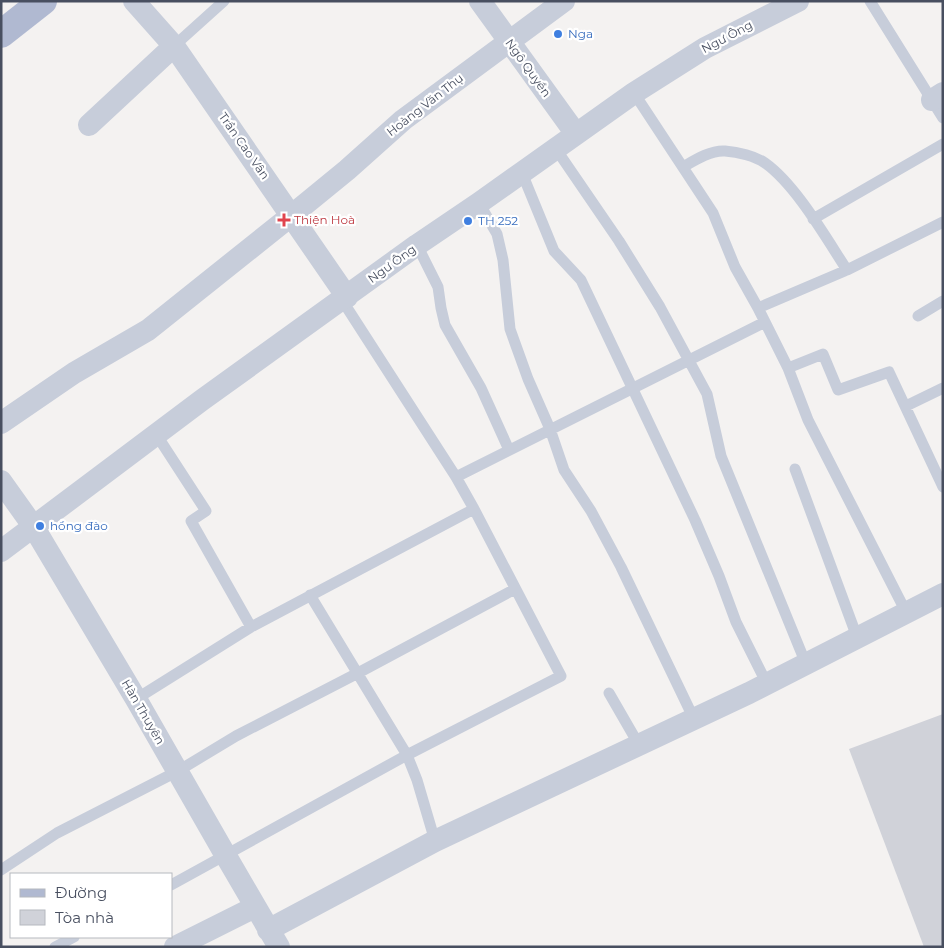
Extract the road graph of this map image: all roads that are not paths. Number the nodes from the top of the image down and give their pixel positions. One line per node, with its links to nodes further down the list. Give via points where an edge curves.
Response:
1 (43, 1): 8 (main road)
2 (134, 1): 10 (street, Trần Cao Vân)
3 (224, 1): 10 (lane)
4 (480, 1): 9 (street, Ngô Quyền)
5 (564, 1): 9 (street, Hoàng Văn Thụ)
6 (798, 1): 11 (street, Ngư Ông, via 705,48)
7 (870, 1): 12 (lane)
8 (1, 34)
9 (509, 42): 14 (street, Ngô Quyền); 20 (street, Hoàng Văn Thụ, via 402,120)
10 (174, 46): 13 (street); 20 (street, Trần Cao Vân)
11 (634, 93): 14 (street, Ngư Ông); 17 (lane)
12 (939, 104)
13 (89, 125)
14 (576, 134): 16 (street, Ngư Ông)
15 (943, 144): 21 (lane)
16 (556, 149): 18 (street, Ngư Ông); 30 (lane, via 619,240)
17 (683, 167): 21 (lane, via 724,150 756,158 787,184); 27 (lane, via 713,213 734,267)
18 (522, 173): 19 (street, Ngư Ông); 32 (lane, via 554,251 581,280)
19 (479, 203): 23 (street, Ngư Ông); 36 (lane, via 497,234 510,328)
20 (292, 216): 25 (street, Trần Cao Vân); 35 (street, Hoàng Văn Thụ, via 148,330 74,373)
21 (813, 219): 24 (lane)
22 (943, 222): 24 (lane)
23 (417, 245): 25 (street, Ngư Ông); 38 (lane, via 438,287 445,325 481,388)
24 (846, 270): 27 (lane)
25 (345, 299): 37 (street, Ngư Ông); 40 (lane)
26 (943, 301): 28 (lane)
27 (758, 308): 29 (lane)
28 (918, 316)
29 (765, 322): 30 (lane); 31 (lane)
30 (689, 359): 32 (lane); 52 (lane, via 707,394 721,456)
31 (788, 368): 34 (lane, via 824,354 838,390 889,372); 49 (lane, via 808,420)
32 (632, 388): 36 (lane); 54 (lane, via 695,520 736,622)
33 (943, 388): 34 (lane)
34 (906, 406): 42 (lane)
35 (1, 423)
36 (550, 428): 38 (lane); 57 (lane, via 564,470 591,511 621,567)
37 (156, 434): 44 (street, Ngư Ông); 50 (lane, via 206,511 192,521)
38 (509, 450): 40 (lane)
39 (795, 468): 51 (lane)
40 (456, 477): 43 (lane)
41 (1, 481): 44 (street, Hàn Thuyên)
42 (943, 487)
43 (474, 509): 46 (lane); 48 (lane)
44 (33, 526): 45 (street, Ngư Ông); 56 (street, Hàn Thuyên)
45 (1, 551)
46 (515, 589): 53 (lane); 59 (lane, via 561,676)
47 (943, 594): 49 (street)
48 (310, 595): 50 (lane); 53 (lane)
49 (906, 612): 51 (street)
50 (252, 627): 56 (lane)
51 (857, 637): 52 (street)
52 (806, 664): 54 (street)
53 (358, 673): 59 (lane); 60 (lane, via 236,736)
54 (767, 684): 57 (street)
55 (609, 693): 58 (lane)
56 (136, 699): 60 (street, Hàn Thuyên)
57 (694, 719): 58 (street)
58 (639, 745): 61 (street)
59 (407, 755): 61 (lane); 62 (lane)
60 (178, 771): 62 (street, Hàn Thuyên); 63 (lane, via 57,833)
61 (435, 841): 67 (street)
62 (226, 856): 64 (lane); 65 (street, Hàn Thuyên)
63 (1, 870)
64 (172, 884)
65 (256, 907): 67 (street, Hàn Thuyên); 69 (street)
66 (72, 938): 68 (lane)
67 (274, 938)
68 (55, 947)
69 (175, 947)

